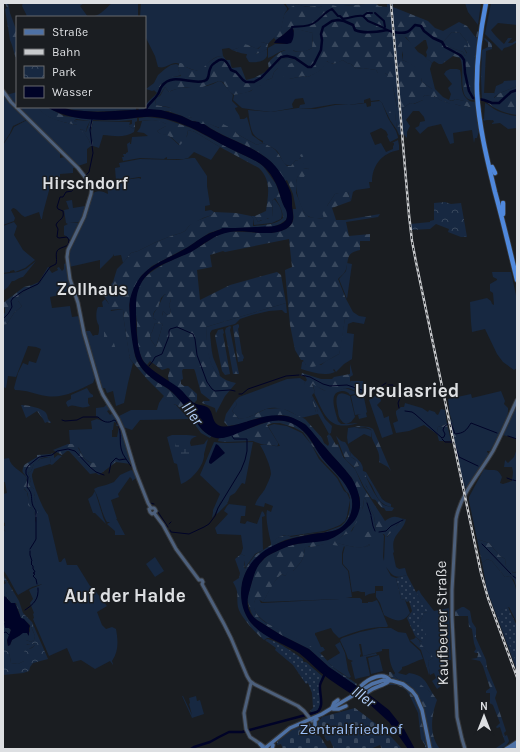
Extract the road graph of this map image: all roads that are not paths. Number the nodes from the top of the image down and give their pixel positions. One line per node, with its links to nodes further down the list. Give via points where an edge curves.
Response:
1 (487, 3): 3 (highway, via 478,60)
2 (3, 91): 4 (main road)
3 (479, 105): 6 (highway); 9 (highway)
4 (16, 107)
5 (17, 108): 18 (main road, via 68,157 92,186 82,223 67,257 70,279 98,382 123,430 148,503 151,508 155,508 154,513 176,549 199,580 202,580)
6 (480, 124): 7 (highway); 10 (highway)
7 (480, 133)
8 (486, 161): 10 (highway)
9 (492, 167): 10 (highway); 12 (highway)
10 (493, 173): 13 (highway)
11 (503, 204): 12 (highway)
12 (503, 214): 13 (highway)
13 (507, 235): 14 (highway); 15 (highway)
14 (517, 270)
15 (517, 280)
16 (517, 400): 32 (main road, Kaufbeurer Straße, via 491,454 457,509 455,519 450,590 456,710)
17 (385, 681): 19 (main road, via 375,688); 19 (main road, via 377,677 370,679); 31 (main road, via 398,682 416,696 422,710)
18 (251, 683): 23 (main road, via 294,704); 27 (main road, via 244,713 250,737)
19 (365, 688): 22 (main road)
20 (338, 700): 22 (main road)
21 (346, 706): 22 (main road, via 340,709)
22 (335, 707): 23 (main road, via 322,714); 24 (main road)
23 (307, 716): 24 (main road); 28 (main road)
24 (317, 719): 25 (main road)
25 (315, 726)
26 (517, 742): 33 (main road)
27 (260, 744): 28 (main road); 30 (main road)
28 (273, 745): 30 (main road)
29 (517, 745): 34 (main road)
30 (266, 749)
31 (430, 749)
32 (464, 749)
33 (506, 749)
34 (511, 749)

